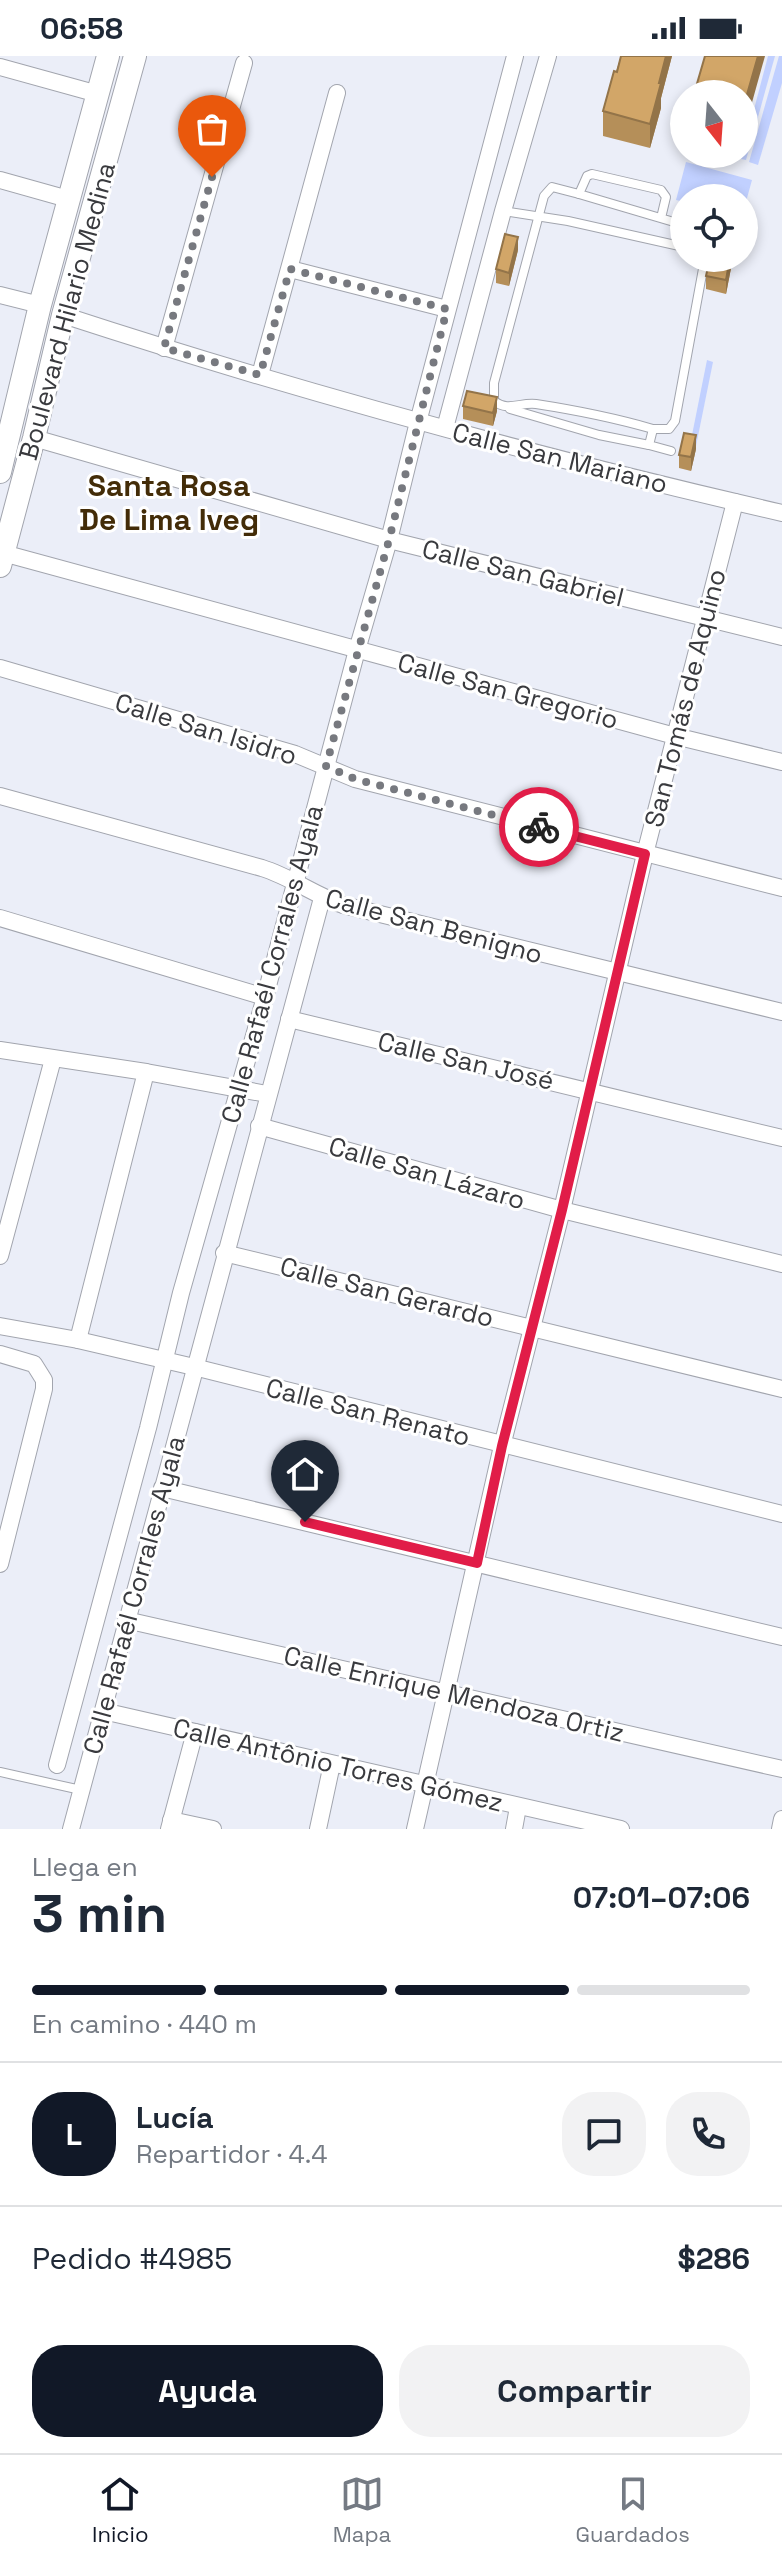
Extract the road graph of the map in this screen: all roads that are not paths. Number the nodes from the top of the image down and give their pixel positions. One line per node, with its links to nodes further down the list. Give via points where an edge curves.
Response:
1 (108, 56): 8 (main road, Boulevard Hilario Medina)
2 (135, 56): 22 (main road, Boulevard Hilario Medina)
3 (515, 56): 21 (street, Calle Rafaél Corrales Ayala)
4 (548, 56): 12 (street)
5 (244, 63): 23 (street)
6 (0, 67): 8 (street)
7 (337, 93): 17 (street)
8 (98, 94): 11 (main road, Boulevard Hilario Medina)
9 (0, 180): 11 (street)
10 (579, 194): 13 (lane, via 552,187); 14 (lane); 14 (lane, via 592,174 661,190 666,197)
11 (68, 199): 20 (main road, Boulevard Hilario Medina)
12 (503, 211): 13 (lane); 33 (street, via 503,241)
13 (538, 217): 16 (lane); 26 (lane, via 526,244 494,383 494,401)
14 (661, 218): 15 (lane)
15 (670, 221)
16 (670, 244)
17 (290, 269): 21 (street); 24 (street)
18 (702, 272): 34 (lane, via 675,421 669,429)
19 (0, 295): 20 (street)
20 (40, 305): 32 (main road, Boulevard Hilario Medina)
21 (447, 309): 30 (street, Calle Rafaél Corrales Ayala)
22 (63, 315): 23 (street, Calle San Mariano); 36 (main road, Boulevard Hilario Medina)
23 (164, 348): 24 (street, Calle San Mariano)
24 (260, 375): 30 (street, Calle San Mariano)
25 (531, 403): 26 (lane); 27 (lane); 28 (lane)
26 (507, 408): 28 (lane)
27 (564, 410): 29 (lane); 31 (lane)
28 (528, 415): 31 (lane)
29 (604, 417): 34 (lane); 35 (lane)
30 (418, 422): 33 (street, Calle San Mariano); 42 (street, Calle Rafaél Corrales Ayala)
31 (561, 424): 35 (lane)
32 (6, 428): 39 (main road, Boulevard Hilario Medina)
33 (445, 428): 40 (street, Calle San Mariano)
34 (653, 429): 37 (lane)
35 (599, 435): 37 (lane)
36 (34, 438): 42 (street, Calle San Gabriel); 43 (main road, Boulevard Hilario Medina)
37 (649, 445): 38 (lane)
38 (671, 451)
39 (0, 472)
40 (735, 502): 41 (street, Calle San Mariano); 44 (street, San Tomás de Aquino)
41 (782, 513)
42 (389, 540): 44 (street, Calle San Gabriel); 46 (street, Calle Rafaél Corrales Ayala)
43 (2, 559): 46 (street, Calle San Gregorio)
44 (704, 618): 45 (street, Calle San Gabriel); 48 (street, San Tomás de Aquino)
45 (782, 637)
46 (357, 650): 48 (street, Calle San Gregorio); 50 (street, Calle Rafaél Corrales Ayala)
47 (0, 668): 50 (street, Calle San Isidro)
48 (675, 736): 49 (street, Calle San Gregorio); 52 (street, San Tomás de Aquino)
49 (782, 762)
50 (326, 766): 52 (street, Calle San Isidro, via 364,782); 53 (street, Calle Rafaél Corrales Ayala)
51 (0, 796): 53 (street, Calle San Benigno, via 262,868)
52 (645, 854): 54 (street, Calle San Isidro); 57 (street, San Tomás de Aquino)
53 (295, 882): 55 (street, Calle San Benigno); 58 (street, Calle Rafaél Corrales Ayala)
54 (782, 888)
55 (322, 898): 57 (street, Calle San Benigno); 60 (street, Calle Rafaél Corrales Ayala)
56 (0, 918): 58 (street)
57 (618, 973): 59 (street, Calle San Benigno); 65 (street, San Tomás de Aquino)
58 (265, 997): 64 (street, Calle Rafaél Corrales Ayala)
59 (782, 1012)
60 (289, 1019): 65 (street, Calle San José); 66 (street, Calle Rafaél Corrales Ayala)
61 (0, 1050): 62 (street)
62 (53, 1059): 63 (street); 71 (street)
63 (146, 1072): 64 (street); 76 (street)
64 (239, 1088): 66 (street); 78 (street, Calle Rafaél Corrales Ayala)
65 (589, 1090): 68 (street, Calle San José); 69 (street, San Tomás de Aquino)
66 (267, 1094): 67 (street, Calle Rafaél Corrales Ayala)
67 (259, 1126): 69 (street, Calle San Lázaro); 70 (street, Calle Rafaél Corrales Ayala)
68 (782, 1138)
69 (562, 1210): 72 (street, Calle San Lázaro); 74 (street, San Tomás de Aquino)
70 (224, 1253): 74 (street, Calle San Gerardo); 79 (street, Calle Rafaél Corrales Ayala)
71 (0, 1256)
72 (782, 1264)
73 (0, 1326): 75 (street, Calle San Renato)
74 (532, 1327): 80 (street, Calle San Gerardo); 81 (street, San Tomás de Aquino)
75 (18, 1329): 76 (street, Calle San Renato); 77 (street)
76 (78, 1340): 78 (street, Calle San Renato)
77 (6, 1355): 85 (street, via 34,1364 44,1389)
78 (163, 1361): 79 (street, Calle San Renato); 92 (street, Calle Rafaél Corrales Ayala)
79 (194, 1367): 81 (street, Calle San Renato); 82 (street, Calle Rafaél Corrales Ayala)
80 (782, 1389)
81 (502, 1446): 83 (street, Calle San Renato); 84 (street, San Tomás de Aquino)
82 (162, 1488): 84 (street); 86 (street, Calle Rafaél Corrales Ayala)
83 (782, 1514)
84 (477, 1563): 87 (street); 88 (street, San Tomás de Aquino)
85 (0, 1564)
86 (126, 1620): 88 (street, Calle Enrique Mendoza Ortiz); 89 (street, Calle Rafaél Corrales Ayala)
87 (782, 1637)
88 (448, 1692): 93 (street, Calle Enrique Mendoza Ortiz); 95 (street, San Tomás de Aquino)
89 (103, 1711): 90 (street, Calle Antônio Torres Gómez); 96 (street, Calle Rafaél Corrales Ayala)
90 (195, 1732): 91 (street, Calle Antônio Torres Gómez); 99 (street)
91 (332, 1764): 95 (street, Calle Antônio Torres Gómez); 102 (street)
92 (57, 1765)
93 (782, 1769)
94 (0, 1772): 96 (lane)
95 (424, 1785): 97 (street, Calle Antônio Torres Gómez); 103 (street, San Tomás de Aquino)
96 (81, 1790): 100 (street, Calle Rafaél Corrales Ayala)
97 (518, 1807): 104 (street); 105 (street, Calle Antônio Torres Gómez)
98 (782, 1819): 106 (street)
99 (170, 1825): 101 (street)
100 (71, 1829)
101 (213, 1829)
102 (318, 1829)
103 (415, 1829)
104 (514, 1829)
105 (621, 1829)
106 (780, 1829)

